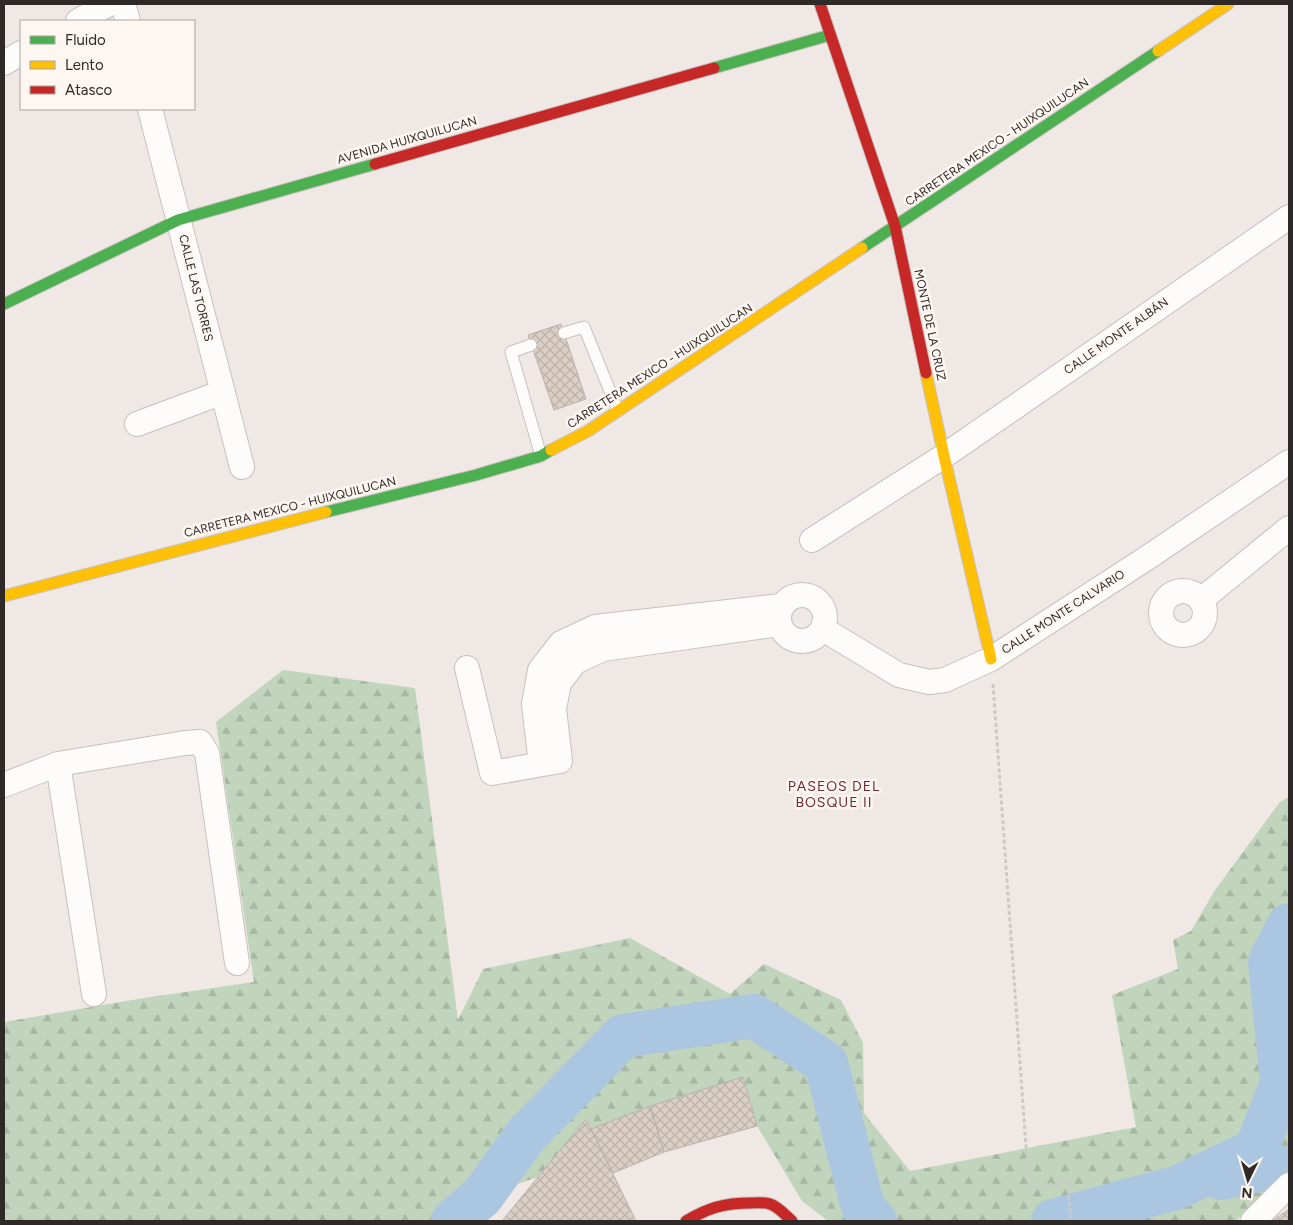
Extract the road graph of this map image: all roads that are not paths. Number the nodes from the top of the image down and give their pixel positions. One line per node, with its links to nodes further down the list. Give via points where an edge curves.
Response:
1 (109, 4): 5 (street)
2 (123, 4): 6 (street)
3 (820, 4): 7 (street, MONTE DE LA CRUZ)
4 (1228, 4): 13 (street, CARRETERA MEXICO - HUIXQUILUCAN)
5 (80, 20)
6 (128, 20)
7 (830, 35): 12 (street, AVENIDA HUIXQUILUCAN); 13 (street, MONTE DE LA CRUZ)
8 (20, 54): 9 (street)
9 (4, 63)
10 (150, 110): 12 (street, CALLE LAS TORRES)
11 (1289, 217): 21 (street, CALLE MONTE ALBÁN)
12 (178, 220): 14 (street, AVENIDA HUIXQUILUCAN); 17 (street, CALLE LAS TORRES)
13 (896, 226): 18 (street, CARRETERA MEXICO - HUIXQUILUCAN); 21 (street, MONTE DE LA CRUZ)
14 (4, 304)
15 (564, 334): 18 (lane, via 584,327)
16 (531, 344): 20 (lane, via 511,352)
17 (223, 392): 19 (street); 23 (street, CALLE LAS TORRES)
18 (618, 411): 20 (street, CARRETERA MEXICO - HUIXQUILUCAN)
19 (137, 424)
20 (541, 456): 26 (street, CARRETERA MEXICO - HUIXQUILUCAN)
21 (944, 456): 25 (street, CALLE MONTE ALBÁN); 30 (street, MONTE DE LA CRUZ)
22 (1289, 462): 30 (street, CALLE MONTE CALVARIO)
23 (242, 467)
24 (1289, 528): 27 (street)
25 (812, 540)
26 (4, 596)
27 (1201, 600)
28 (780, 615): 29 (street, via 783,633 790,638 808,641); 29 (street, via 787,600 805,594 821,604 825,612); 31 (street, via 595,627 561,642 540,670 534,704 542,764 492,773)
29 (823, 630): 30 (street, CALLE MONTE CALVARIO, via 899,674 929,682 945,680)
30 (991, 659)
31 (468, 668)
32 (58, 764): 33 (street); 34 (street, via 200,742 206,753); 35 (street)
33 (4, 785)
34 (237, 963)
35 (94, 994)
36 (1288, 1186): 39 (street)
37 (686, 1221): 38 (street, via 704,1210 740,1202 767,1203)
38 (792, 1221)
39 (1253, 1221)

